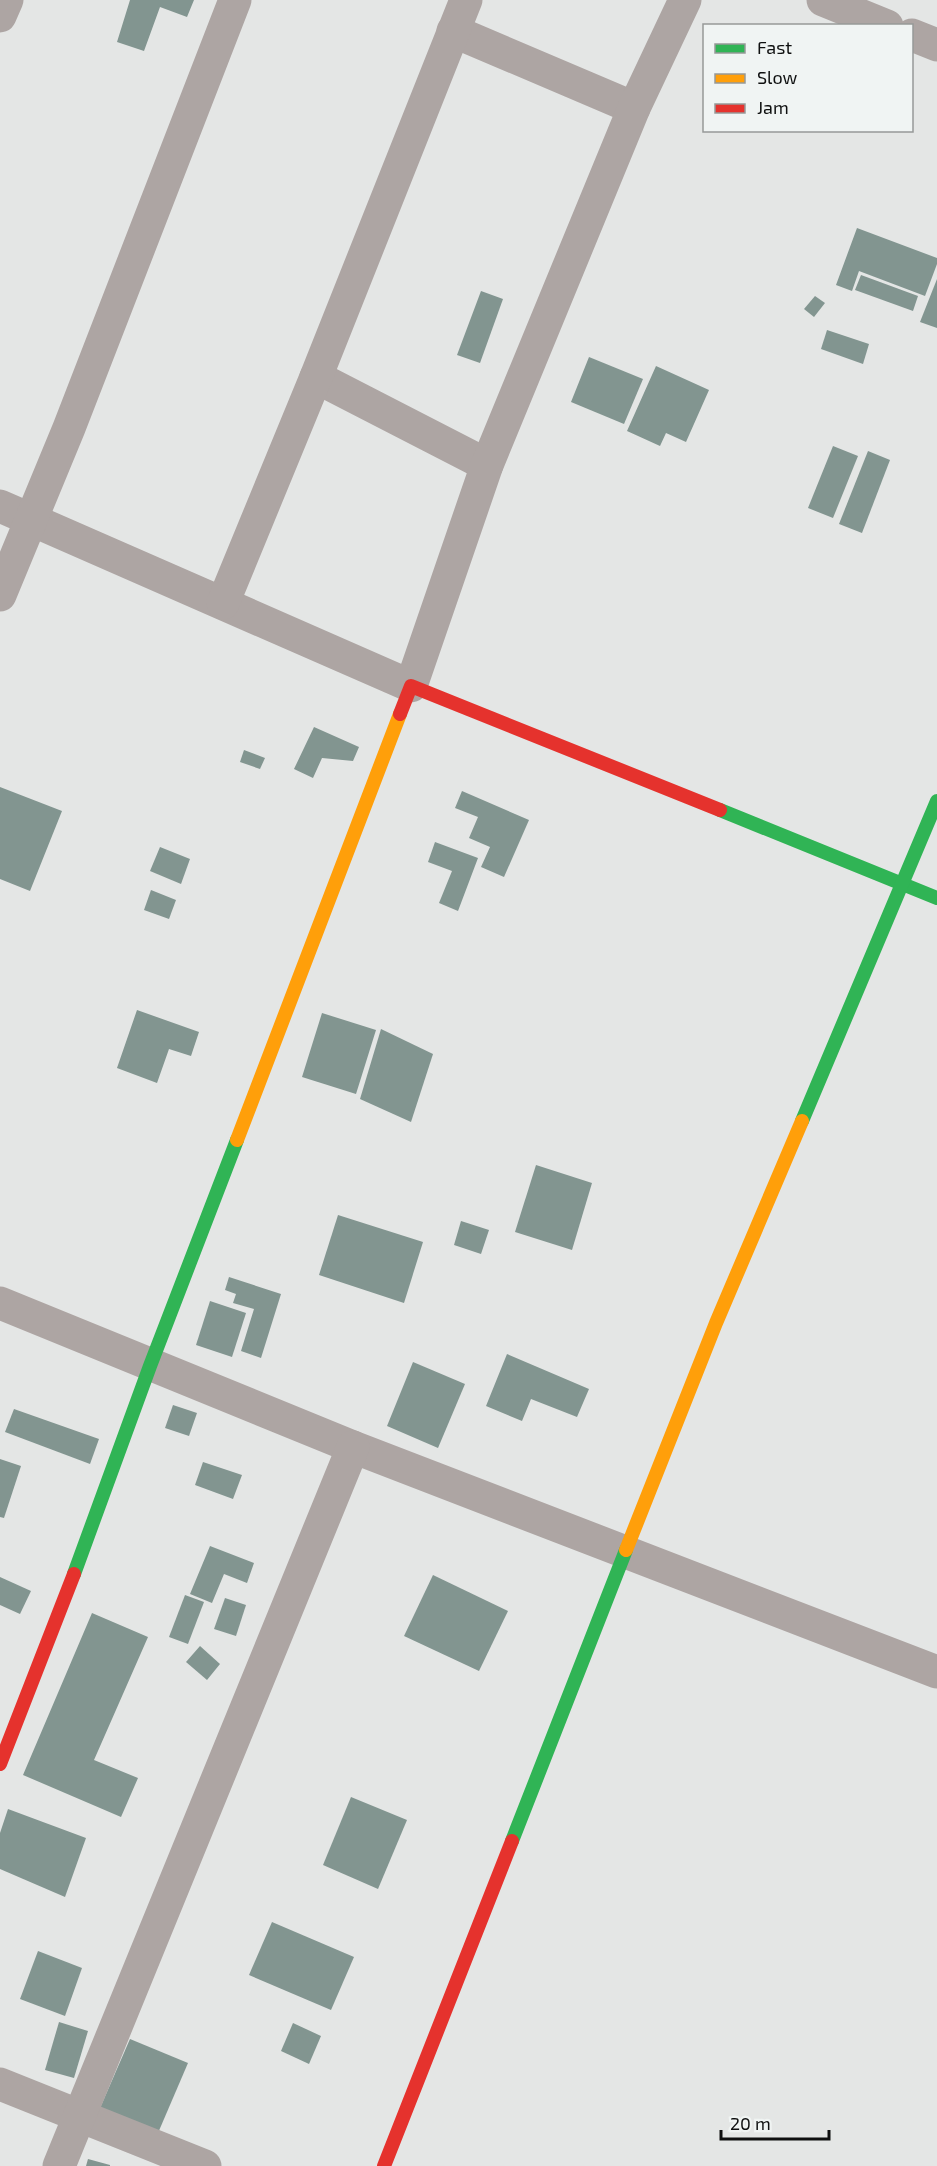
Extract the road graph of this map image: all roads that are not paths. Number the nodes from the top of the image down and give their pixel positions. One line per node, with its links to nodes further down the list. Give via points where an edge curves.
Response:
1 (7, 0): 6 (street)
2 (236, 0): 15 (street)
3 (466, 0): 8 (street)
4 (685, 0): 11 (street)
5 (823, 0): 7 (street)
6 (0, 16)
7 (882, 24)
8 (453, 31): 11 (street); 12 (street)
9 (913, 35): 10 (street)
10 (937, 45)
11 (634, 108): 13 (street)
12 (316, 377): 13 (street); 17 (street)
13 (487, 465): 18 (street)
14 (0, 506): 15 (street)
15 (31, 518): 16 (street); 17 (street)
16 (0, 595)
17 (223, 603): 18 (street)
18 (411, 686): 20 (street); 23 (street)
19 (937, 801): 20 (street)
20 (903, 885): 21 (street); 25 (street, via 716,1323)
21 (937, 898)
22 (0, 1303): 23 (street)
23 (150, 1366): 24 (street); 27 (street)
24 (353, 1447): 25 (street); 29 (street)
25 (626, 1551): 26 (street); 32 (street)
26 (937, 1672)
27 (0, 1764)
28 (0, 2084): 29 (street)
29 (79, 2116): 30 (street); 31 (street)
30 (59, 2166)
31 (205, 2166)
32 (384, 2166)

